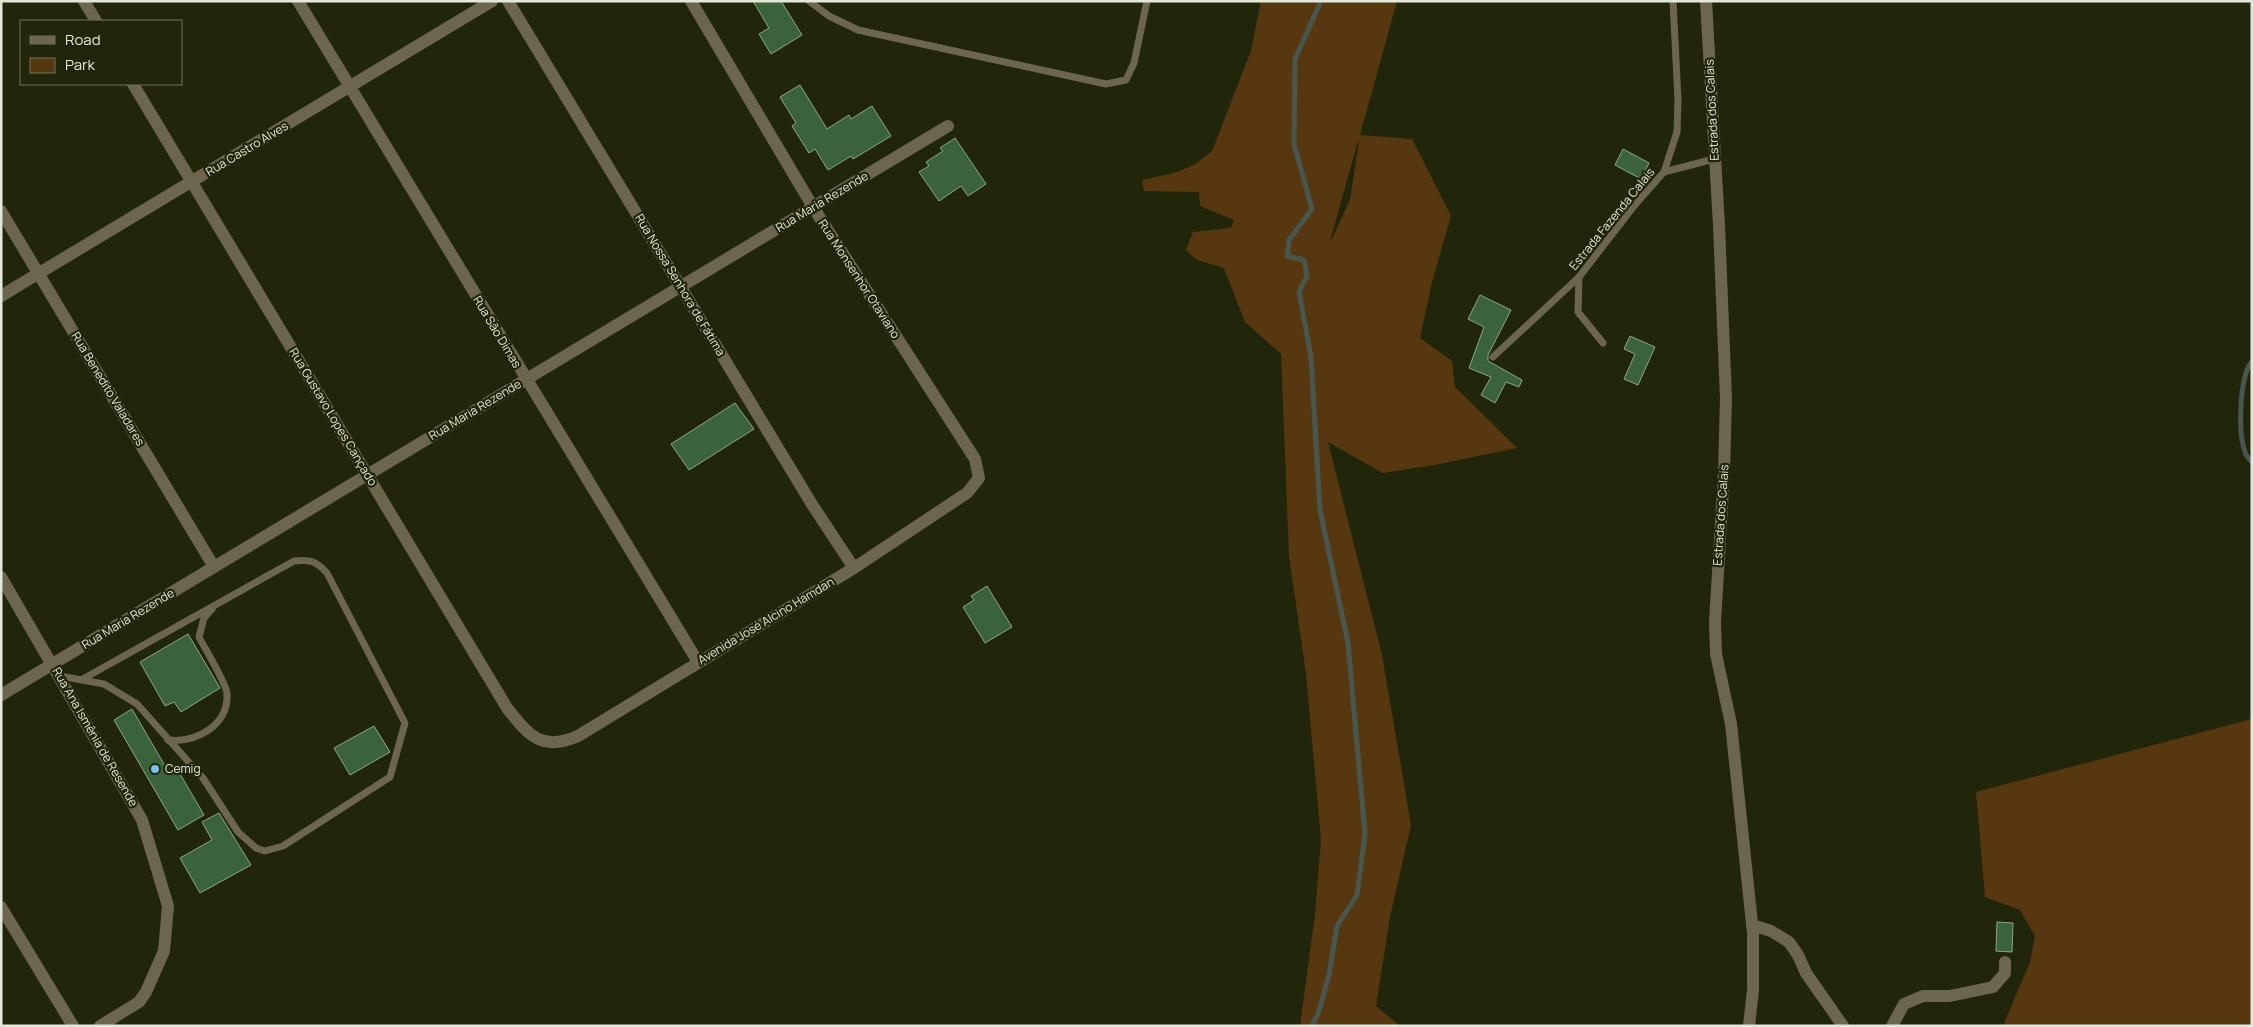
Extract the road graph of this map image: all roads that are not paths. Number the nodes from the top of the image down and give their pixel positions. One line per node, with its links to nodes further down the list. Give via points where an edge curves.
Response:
1 (84, 1): 10 (street)
2 (298, 1): 12 (street, Rua São Dimas)
3 (492, 1): 12 (street, Rua Castro Alves)
4 (508, 1): 21 (street, Rua Nossa Senhora de Fátima)
5 (691, 1): 17 (street, Rua Monsenhor Otaviano)
6 (809, 1): 7 (lane, via 858,30 1106,84 1126,80 1134,64)
7 (1147, 1)
8 (1673, 1): 15 (lane, Estrada Fazenda Calais, via 1677,132)
9 (1706, 1): 14 (street, Estrada dos Calais)
10 (95, 20)
11 (134, 85): 16 (street, Rua Gustavo Lopes Cançado)
12 (349, 87): 16 (street, Rua Castro Alves); 25 (street, Rua São Dimas)
13 (948, 126): 17 (street, Rua Maria Rezende)
14 (1714, 159): 15 (lane); 40 (street, Estrada dos Calais, via 1726,398 1716,654 1732,733)
15 (1664, 172): 20 (lane, Estrada Fazenda Calais)
16 (192, 182): 19 (street, Rua Castro Alves); 26 (street, Rua Gustavo Lopes Cançado)
17 (813, 207): 21 (street, Rua Maria Rezende); 27 (street, Rua Monsenhor Otaviano, via 975,459)
18 (1, 211): 19 (street, Rua Benedito Valadares)
19 (39, 274): 22 (street, Rua Castro Alves); 28 (street, Rua Benedito Valadares)
20 (1579, 277): 23 (lane, via 1578,312); 24 (lane, Estrada Fazenda Calais)
21 (682, 286): 25 (street, Rua Maria Rezende); 29 (street, Rua Nossa Senhora de Fátima)
22 (1, 296)
23 (1603, 343)
24 (1493, 357)
25 (526, 380): 26 (street, Rua Maria Rezende); 32 (street, Rua São Dimas)
26 (368, 475): 28 (street, Rua Maria Rezende); 38 (street, Rua Gustavo Lopes Cançado, via 508,708 523,729)
27 (979, 478): 29 (street, Avenida José Alcino Hamdan, via 967,493)
28 (214, 567): 33 (street, Rua Maria Rezende)
29 (854, 568): 32 (street, Avenida José Alcino Hamdan)
30 (1, 577): 33 (street, Rua Ana Ismênia de Resende)
31 (215, 605): 35 (lane); 37 (lane, via 204,618 198,637 227,692 223,711 211,730 196,739); 37 (lane, via 294,561 309,560 319,564 327,573 405,723 390,777 283,846 265,851 256,848 238,832 203,778)
32 (698, 662): 38 (street, Avenida José Alcino Hamdan, via 578,736 562,743)
33 (53, 664): 34 (street, Rua Ana Ismênia de Resende); 36 (street, Rua Maria Rezende)
34 (60, 676): 35 (lane); 43 (street, Rua Ana Ismênia de Resende, via 142,820 168,906 165,945 154,977 139,1002)
35 (81, 680): 37 (lane, via 104,684 136,704)
36 (1, 695)
37 (168, 740)
38 (542, 742)
39 (1, 907): 42 (street)
40 (1752, 925): 44 (street, Estrada dos Calais); 45 (street, via 1789,942)
41 (2005, 962): 46 (street, via 2005,973 1993,987 1950,996 1924,996 1910,1001 1904,1004)
42 (73, 1026)
43 (100, 1026)
44 (1749, 1026)
45 (1843, 1026)
46 (1892, 1026)

